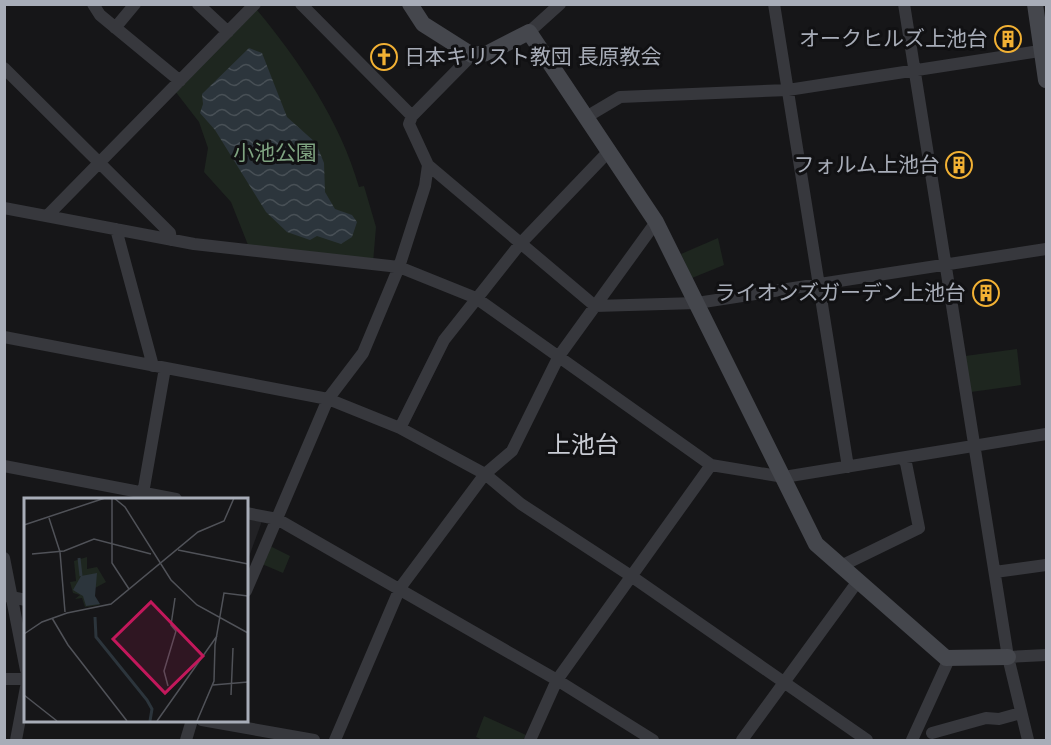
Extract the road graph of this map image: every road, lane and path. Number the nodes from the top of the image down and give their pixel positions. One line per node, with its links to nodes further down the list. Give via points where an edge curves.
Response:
1 (93, 4): 11 (street)
2 (135, 4): 11 (street)
3 (198, 4): 12 (street)
4 (255, 4): 12 (street)
5 (301, 4): 21 (street)
6 (410, 4): 15 (street, via 423,24)
7 (560, 4): 13 (street)
8 (774, 4): 20 (street)
9 (904, 4): 17 (street)
10 (1035, 4): 14 (street)
11 (115, 28): 19 (street)
12 (228, 32): 19 (street)
13 (529, 32): 15 (street, via 488,53); 22 (street)
14 (1044, 51): 17 (street); 18 (street)
15 (471, 55): 21 (street)
16 (4, 68): 24 (street)
17 (914, 70): 20 (street); 33 (street)
18 (1047, 80)
19 (180, 81): 24 (street)
20 (788, 90): 22 (street, via 620,97); 35 (street)
21 (412, 116): 25 (street, via 409,124)
22 (588, 116): 23 (street)
23 (610, 150): 28 (street); 31 (street)
24 (99, 163): 27 (street); 30 (street, via 170,233)
25 (428, 165): 31 (street); 34 (street)
26 (4, 208): 27 (street)
27 (47, 216): 29 (street)
28 (656, 222): 37 (street); 38 (street)
29 (116, 229): 30 (street); 41 (street)
30 (171, 240): 34 (street)
31 (520, 244): 36 (street); 38 (street)
32 (1047, 249): 33 (street)
33 (945, 265): 35 (street); 45 (street)
34 (399, 267): 36 (street); 42 (street, via 363,353)
35 (818, 285): 37 (street); 49 (street)
36 (476, 298): 40 (street); 43 (street, via 444,340)
37 (697, 303): 38 (street); 51 (street)
38 (595, 306): 40 (street)
39 (4, 337): 41 (street)
40 (559, 356): 47 (street); 50 (street, via 512,451)
41 (159, 367): 42 (street); 52 (street)
42 (328, 399): 43 (street); 55 (street)
43 (400, 428): 50 (street)
44 (1047, 434): 45 (street)
45 (975, 446): 46 (street); 59 (street)
46 (902, 458): 49 (street); 58 (street, via 919,528)
47 (711, 465): 51 (street); 60 (street)
48 (4, 466): 52 (street)
49 (848, 467): 51 (street)
50 (485, 474): 60 (street, via 521,504); 63 (street)
51 (784, 477): 58 (street, via 816,544)
52 (142, 496): 53 (street)
53 (165, 498)
54 (248, 513): 55 (street)
55 (277, 519): 62 (street); 63 (street)
56 (4, 558): 64 (street)
57 (1047, 565): 59 (street)
58 (841, 566): 61 (street)
59 (995, 572): 67 (street)
60 (631, 576): 72 (street); 73 (street)
61 (858, 581): 68 (street); 73 (street)
62 (248, 586)
63 (399, 588): 72 (street); 82 (street)
64 (8, 597): 65 (street); 69 (street)
65 (24, 600)
66 (1047, 655): 67 (street)
67 (1008, 657): 68 (street); 75 (street)
68 (949, 659): 87 (street)
69 (24, 662)
70 (4, 679): 71 (street)
71 (24, 679)
72 (557, 680): 83 (street); 84 (street)
73 (784, 682): 85 (street); 86 (street)
74 (24, 698): 79 (street)
75 (1022, 713): 78 (street); 88 (street)
76 (192, 721): 80 (street)
77 (207, 721): 81 (street)
78 (932, 733)
79 (16, 741)
80 (186, 741)
81 (314, 741)
82 (335, 741)
83 (530, 741)
84 (653, 741)
85 (742, 741)
86 (867, 741)
87 (912, 741)
88 (1028, 741)

